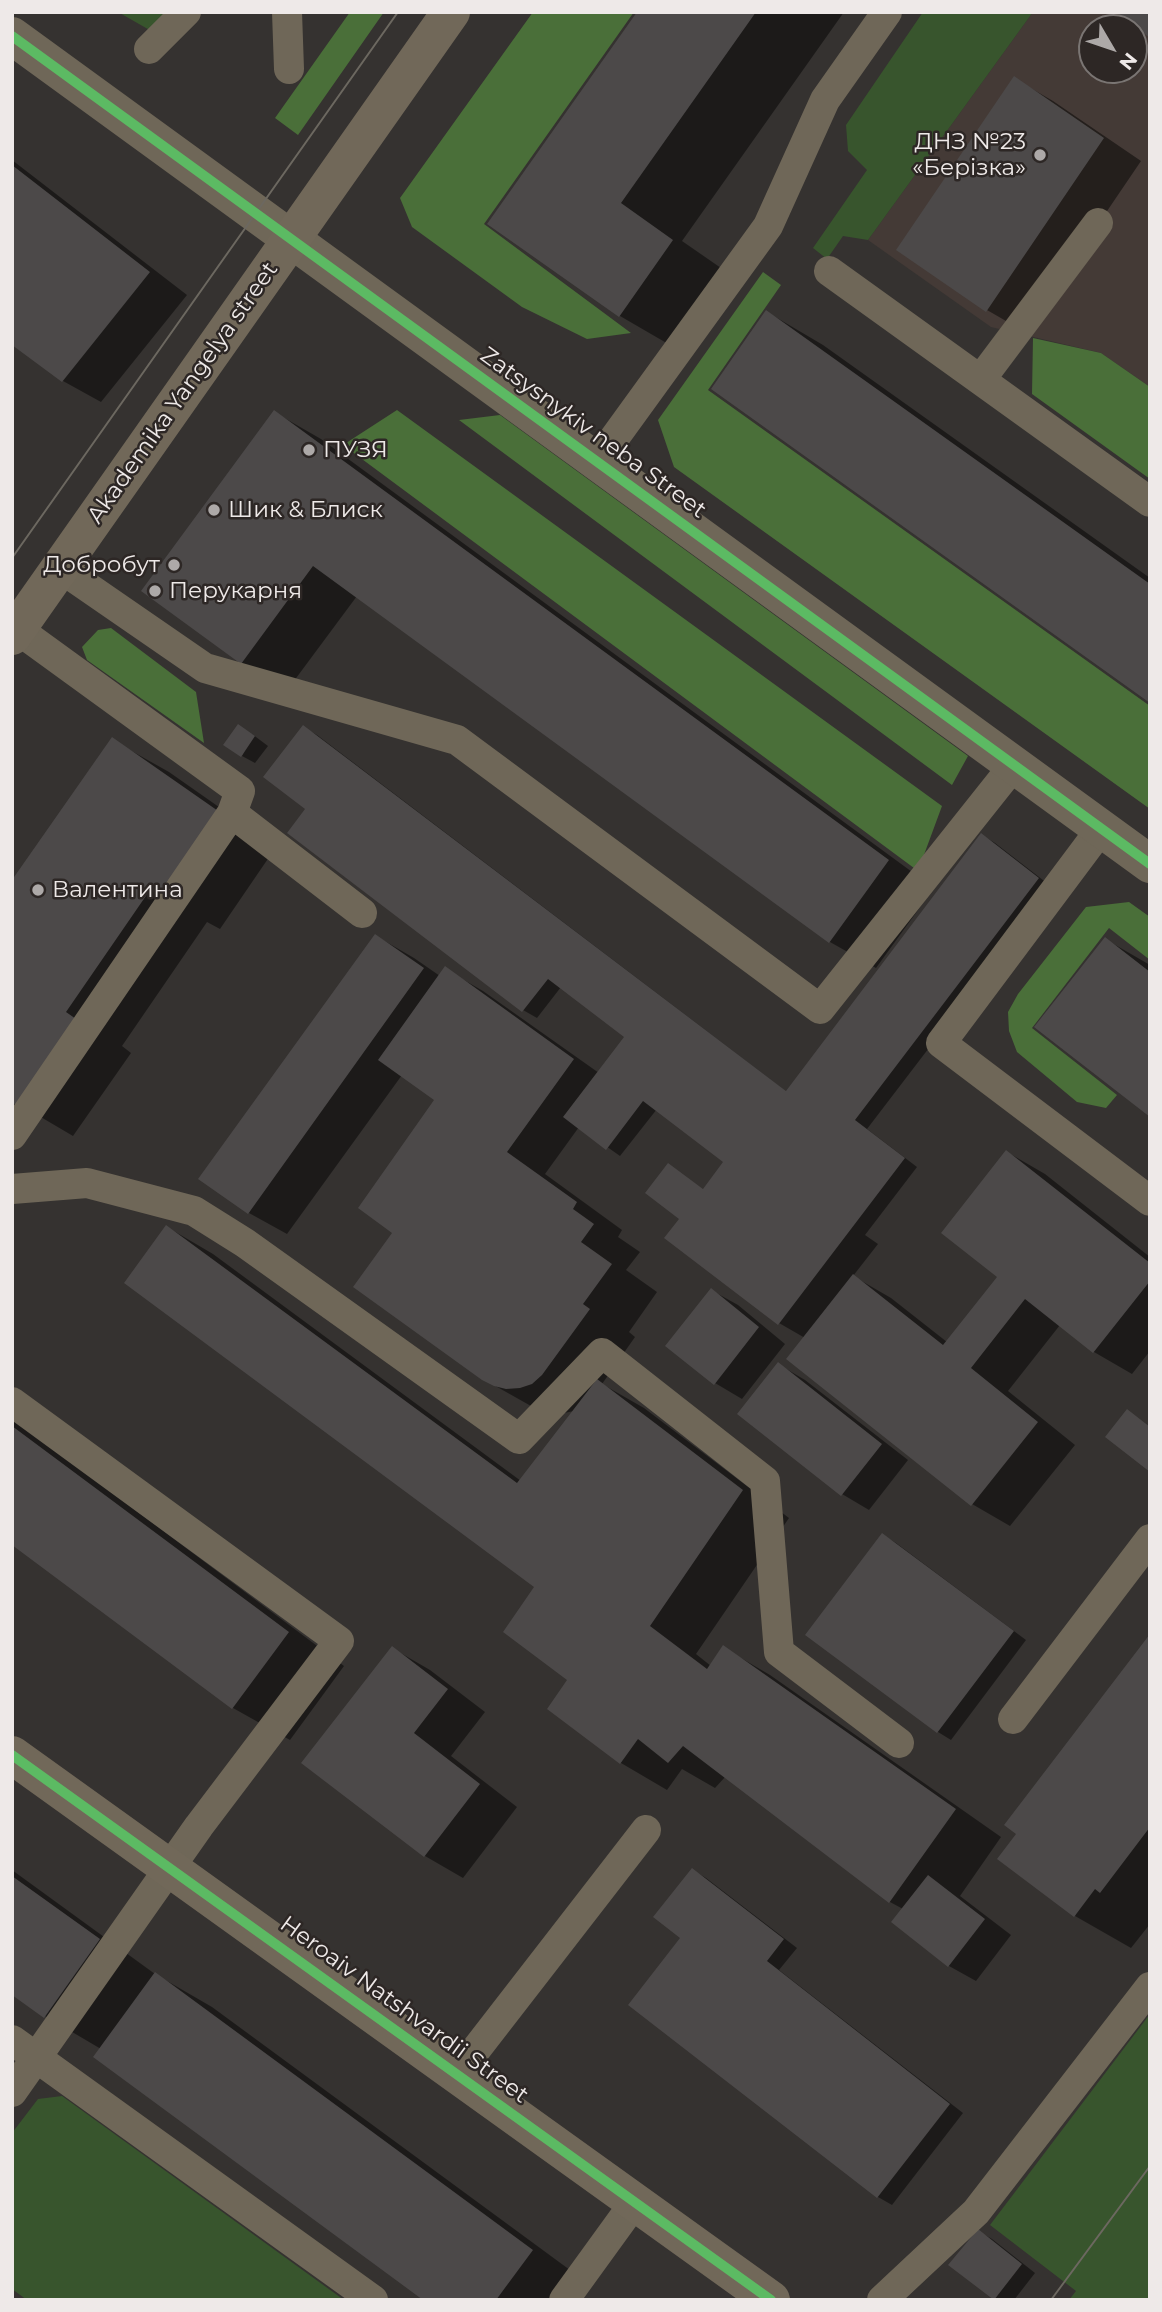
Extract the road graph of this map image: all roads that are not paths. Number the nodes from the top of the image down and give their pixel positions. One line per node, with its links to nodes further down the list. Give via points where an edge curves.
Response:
1 (186, 12): 6 (lane)
2 (287, 12): 7 (lane)
3 (451, 12): 9 (street, Akademika Yangelya street)
4 (887, 12): 12 (lane, via 825,100 768,226)
5 (12, 36): 9 (street, Zatsysnykiv neba Street)
6 (149, 49)
7 (289, 69)
8 (1098, 223): 11 (lane)
9 (291, 240): 12 (street, Zatsysnykiv neba Street); 14 (street, Akademika Yangelya street)
10 (829, 271): 11 (lane)
11 (981, 379): 13 (lane)
12 (597, 462): 16 (street, Zatsysnykiv neba Street)
13 (1150, 502)
14 (60, 568): 15 (street, Akademika Yangelya street); 16 (lane, via 205,668 457,740 820,1009)
15 (15, 632): 17 (lane, via 240,791)
16 (1014, 765): 18 (street, Zatsysnykiv neba Street)
17 (232, 813): 20 (lane); 21 (lane)
18 (1101, 829): 19 (street, Zatsysnykiv neba Street); 23 (lane, via 941,1043)
19 (1150, 864)
20 (362, 913)
21 (12, 1135)
22 (12, 1189): 27 (lane, via 87,1183 194,1211 519,1439 602,1353 765,1481 779,1651)
23 (1150, 1201)
24 (12, 1402): 30 (lane, via 339,1641)
25 (1150, 1539): 26 (lane)
26 (1013, 1719)
27 (899, 1743)
28 (12, 1755): 30 (street, Heroaiv Natshvardii Street)
29 (646, 1830): 34 (lane)
30 (169, 1867): 33 (lane); 34 (street, Heroaiv Natshvardii Street)
31 (1150, 1987): 40 (lane, via 975,2212)
32 (12, 2040): 33 (lane)
33 (37, 2058): 35 (lane); 37 (lane)
34 (457, 2074): 36 (street, Heroaiv Natshvardii Street)
35 (12, 2091)
36 (635, 2202): 38 (lane); 39 (street, Heroaiv Natshvardii Street)
37 (373, 2300)
38 (564, 2300)
39 (771, 2300)
40 (882, 2300)

